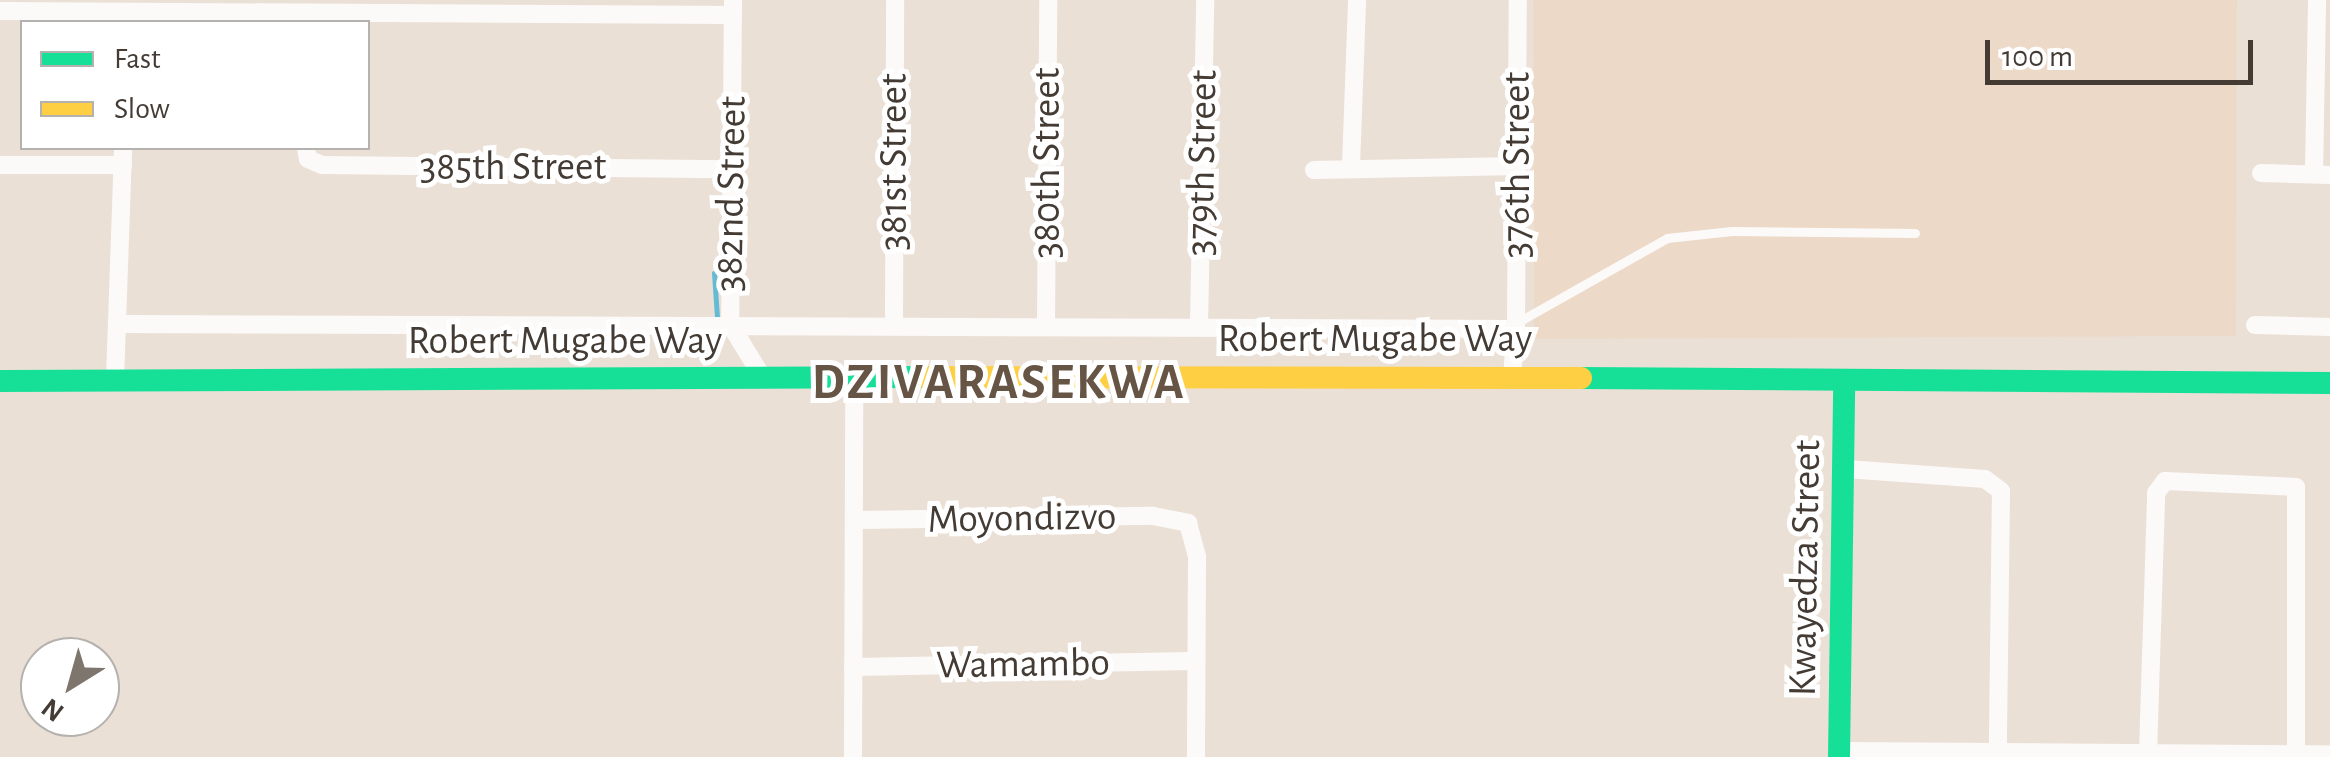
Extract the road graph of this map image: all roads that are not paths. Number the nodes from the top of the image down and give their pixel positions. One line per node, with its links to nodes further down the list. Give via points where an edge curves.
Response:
1 (895, 0): 23 (street, 381st Street)
2 (1048, 0): 24 (street, 380th Street)
3 (1205, 0): 26 (street, 379th Street)
4 (1356, 0): 14 (street)
5 (1518, 0): 15 (street, 376th Street)
6 (2317, 0): 19 (street)
7 (733, 8): 10 (street); 16 (street, 382nd Street)
8 (0, 11): 9 (street)
9 (122, 11): 10 (street)
10 (310, 12)
11 (306, 150): 16 (street, 385th Street, via 322,166)
12 (123, 156): 13 (street); 21 (street)
13 (0, 165)
14 (1351, 166): 15 (street); 17 (street)
15 (1517, 166): 27 (street, 376th Street)
16 (732, 169): 22 (street, 382nd Street)
17 (1314, 170)
18 (2261, 173): 19 (street)
19 (2322, 175)
20 (1914, 233): 27 (lane, via 1732,231 1666,238)
21 (118, 324): 22 (street); 32 (street)
22 (730, 324): 23 (street); 30 (street, 382nd Street)
23 (894, 324): 24 (street)
24 (1046, 325): 26 (street)
25 (2255, 325): 28 (street)
26 (1199, 326): 27 (street)
27 (1516, 326): 29 (street, 376th Street)
28 (2330, 326)
29 (1512, 376): 31 (street, Robert Mugabe Way); 33 (street, Robert Mugabe Way)
30 (763, 378): 31 (street, Robert Mugabe Way); 32 (street, Robert Mugabe Way)
31 (854, 378): 37 (street)
32 (116, 380): 34 (street, Robert Mugabe Way)
33 (1844, 380): 35 (street, Robert Mugabe Way); 36 (street, Kwayedza Street)
34 (0, 381)
35 (2330, 382)
36 (1846, 469): 40 (street, Kwayedza Street); 41 (street, via 1985,478 2002,491)
37 (856, 520): 38 (street, Moyondizvo, via 1153,516 1188,524 1197,557); 39 (street)
38 (1193, 661): 39 (street, Wamambo); 48 (street)
39 (853, 667): 47 (street)
40 (1839, 754): 41 (street)
41 (1998, 754): 45 (street)
42 (2148, 754): 43 (street, via 2156,493 2164,481 2296,487); 45 (street); 46 (street)
43 (2296, 754): 44 (street); 46 (street)
44 (2330, 754)
45 (2075, 756)
46 (2224, 756)
47 (853, 757)
48 (1196, 757)

